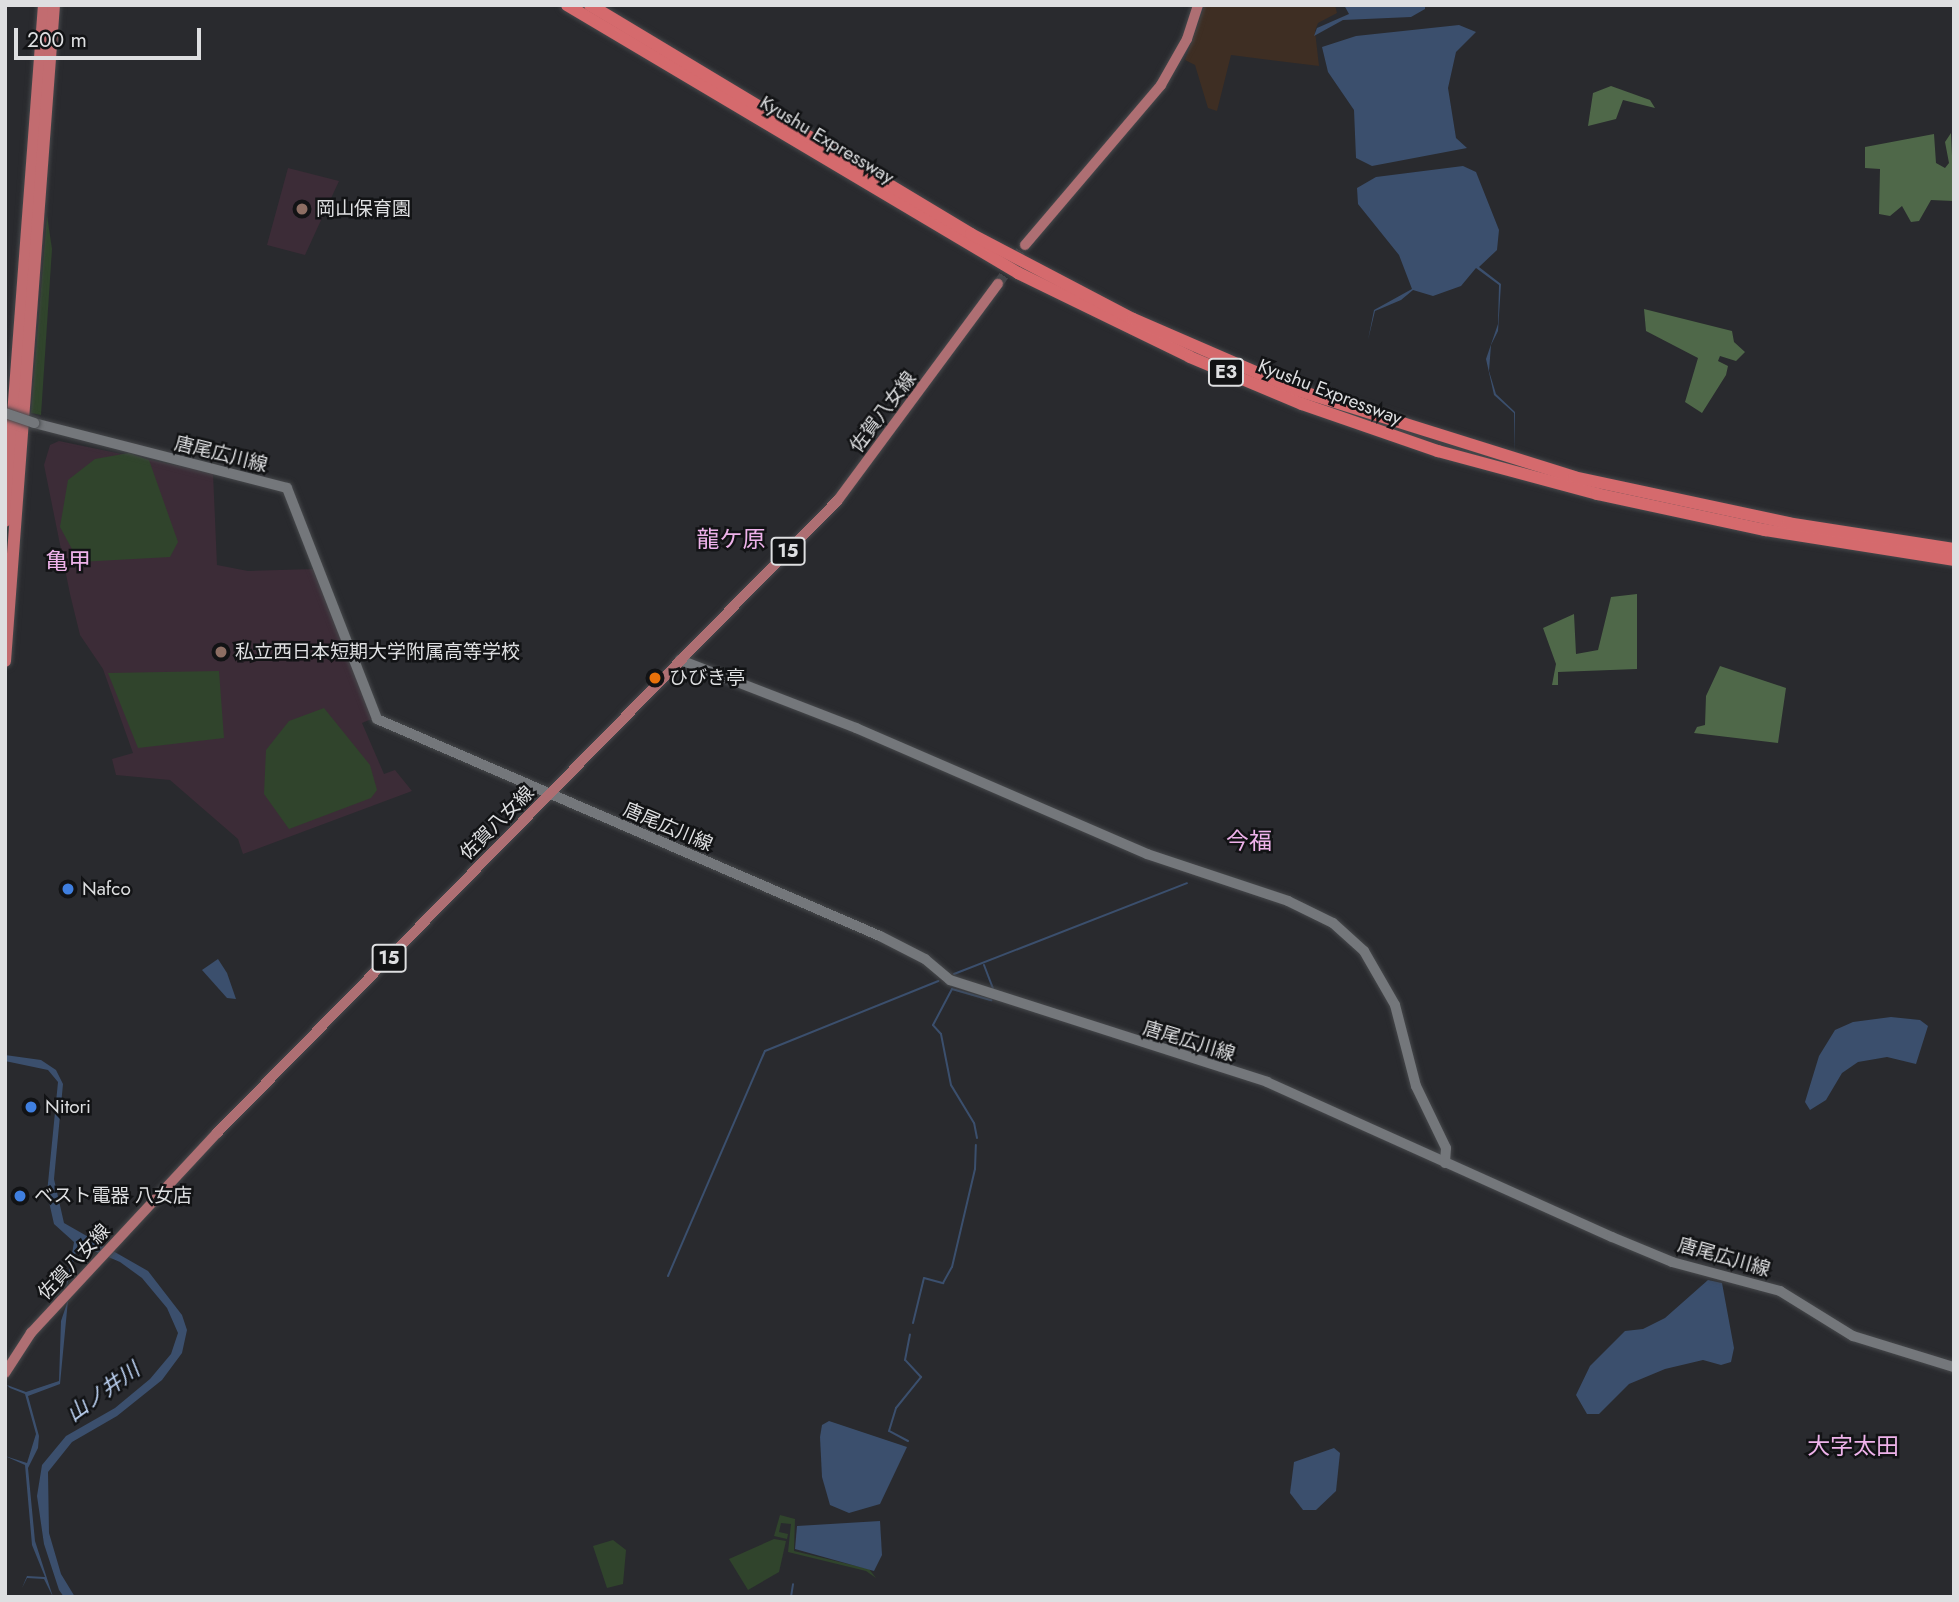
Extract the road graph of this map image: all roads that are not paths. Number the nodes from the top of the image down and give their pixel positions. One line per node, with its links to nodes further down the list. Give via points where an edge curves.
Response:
1 (44, 5): 9 (highway)
2 (54, 5): 13 (highway)
3 (568, 5): 11 (highway, Kyushu Expressway / E3, via 1018,273 1178,352 1302,404 1438,451 1597,494 1765,530)
4 (590, 5): 10 (highway, Kyushu Expressway / E3, via 971,234 1133,319 1297,390 1574,477 1788,523)
5 (1198, 5): 6 (main road, via 1161,85)
6 (1025, 245)
7 (998, 284): 12 (main road, 佐賀八女線 / 15, via 838,500)
8 (5, 413): 14 (main road, 唐尾広川線, bridge, via 287,488 377,719)
9 (5, 521)
10 (1954, 549)
11 (1954, 560)
12 (680, 660): 14 (main road, 佐賀八女線 / 15); 15 (main road, via 856,728 1147,855 1288,901 1334,923 1364,951 1390,994 1416,1086 1446,1148)
13 (5, 661)
14 (550, 794): 15 (main road, 唐尾広川線, via 880,936 925,959 950,980 1267,1082); 17 (main road, 佐賀八女線 / 15, via 107,1251 19,1346)
15 (1444, 1163): 16 (main road, 唐尾広川線, via 1672,1262 1780,1291 1853,1336)
16 (1954, 1367)
17 (5, 1373)

